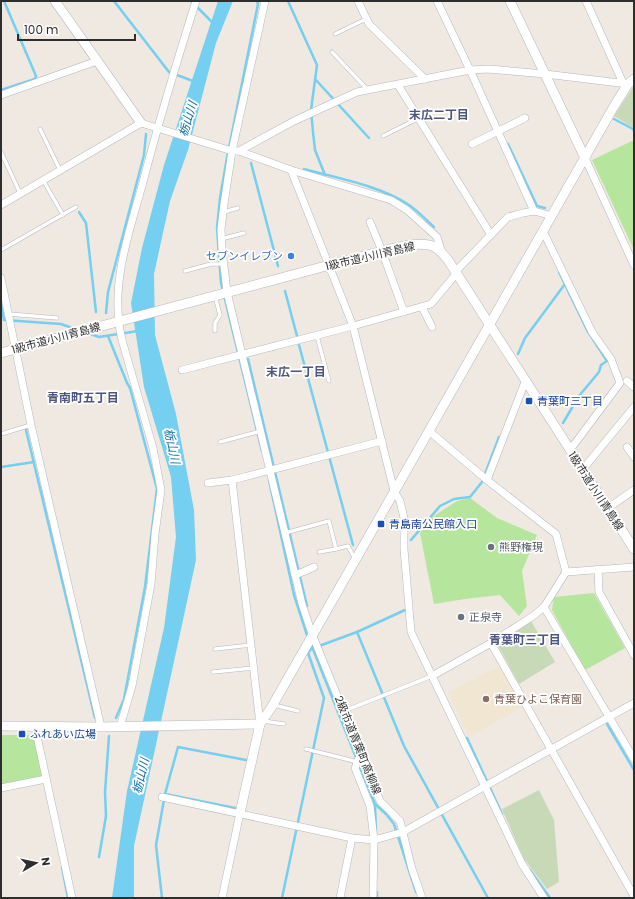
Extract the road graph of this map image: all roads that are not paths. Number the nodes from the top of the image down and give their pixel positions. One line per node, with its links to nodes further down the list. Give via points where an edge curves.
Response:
1 (55, 1): 11 (street)
2 (196, 1): 23 (street)
3 (265, 1): 27 (street, 2級市道青葉町高柳線)
4 (358, 1): 8 (street)
5 (437, 1): 12 (street)
6 (510, 1): 13 (street)
7 (586, 1): 15 (street)
8 (366, 19): 9 (lane); 14 (street)
9 (335, 34)
10 (332, 52): 17 (lane)
11 (97, 61): 18 (street); 21 (street)
12 (470, 70): 13 (street, via 489,69); 14 (street); 24 (street)
13 (545, 74): 15 (street); 29 (street)
14 (425, 80): 16 (street)
15 (628, 82): 29 (street)
16 (398, 85): 17 (street); 19 (street)
17 (368, 90): 27 (street, via 357,92)
18 (1, 95)
19 (419, 118): 25 (lane); 44 (street)
20 (525, 118): 24 (street)
21 (141, 123): 23 (street); 30 (street)
22 (40, 129): 30 (lane)
23 (158, 129): 27 (street); 61 (street, via 124,254 119,283)
24 (500, 130): 26 (street); 37 (street)
25 (383, 136)
26 (472, 144)
27 (235, 151): 31 (street); 38 (street, 2級市道青葉町高柳線)
28 (1, 152): 33 (lane)
29 (584, 158): 40 (street); 51 (street)
30 (60, 170): 32 (street)
31 (291, 170): 48 (street, via 391,200 407,210 437,237); 50 (street)
32 (43, 180): 33 (street); 39 (lane)
33 (20, 194): 34 (street)
34 (1, 205)
35 (76, 207): 39 (lane)
36 (238, 208): 38 (lane)
37 (534, 211): 40 (street); 44 (street, via 508,217)
38 (223, 212): 45 (street, 2級市道青葉町高柳線)
39 (63, 215): 46 (lane)
40 (552, 216): 42 (street)
41 (370, 222): 47 (street)
42 (543, 231): 63 (street); 83 (street, via 592,332 611,359 620,383)
43 (244, 232): 45 (lane)
44 (491, 235): 53 (street)
45 (222, 239): 49 (street, 2級市道青葉町高柳線)
46 (1, 250)
47 (382, 251): 48 (street, 1級市道小川青島線, via 429,244); 50 (street, 1級市道小川青島線); 58 (street)
48 (442, 252): 53 (street, 1級市道小川青島線)
49 (223, 264): 52 (lane, via 211,264); 55 (street, 2級市道青葉町高柳線)
50 (329, 265): 55 (street, 1級市道小川青島線); 62 (street)
51 (634, 265)
52 (185, 271)
53 (456, 273): 57 (street, via 431,304); 63 (street, 1級市道小川青島線)
54 (1, 278): 59 (street)
55 (227, 292): 56 (street, 1級市道小川青島線); 69 (street, 2級市道青葉町高柳線)
56 (215, 295): 61 (street, 1級市道小川青島線); 65 (lane, via 220,315 215,324)
57 (422, 307): 58 (street); 64 (street)
58 (404, 312): 62 (street)
59 (9, 314): 60 (lane); 67 (street)
60 (57, 318)
61 (121, 324): 67 (street, 1級市道小川青島線, via 93,328); 122 (street, via 122,340 153,448 161,490 151,584)
62 (353, 326): 66 (street); 80 (street)
63 (489, 326): 73 (street, 1級市道小川青島線); 78 (street)
64 (432, 327)
65 (215, 331)
66 (317, 336): 69 (street); 71 (lane)
67 (16, 349): 68 (street, 1級市道小川青島線); 76 (street)
68 (1, 353)
69 (239, 356): 70 (street); 77 (street, 2級市道青葉町高柳線)
70 (182, 370)
71 (329, 381)
72 (627, 381): 74 (street)
73 (526, 382): 83 (street, 1級市道小川青島線); 88 (street)
74 (634, 387)
75 (634, 407): 86 (street)
76 (30, 425): 79 (lane); 121 (street)
77 (261, 431): 81 (lane); 85 (street, 2級市道青葉町高柳線)
78 (429, 431): 88 (street); 91 (street)
79 (1, 434)
80 (382, 441): 85 (street); 91 (street)
81 (220, 442)
82 (627, 447): 84 (street)
83 (570, 450): 86 (street, 1級市道小川青島線)
84 (634, 457)
85 (268, 470): 87 (street); 93 (street, 2級市道青葉町高柳線)
86 (583, 470): 92 (street, 1級市道小川青島線)
87 (232, 480): 89 (street); 106 (street)
88 (487, 480): 101 (street, via 556,534)
89 (208, 483)
90 (634, 490): 92 (street)
91 (394, 491): 97 (street); 111 (street, via 400,501 404,518 411,632)
92 (608, 508): 94 (street, 1級市道小川青島線)
93 (285, 533): 95 (lane, via 329,521); 102 (street, 2級市道青葉町高柳線)
94 (633, 546)
95 (336, 549): 96 (lane); 97 (lane, via 348,546)
96 (319, 552)
97 (355, 559): 104 (street)
98 (314, 566): 102 (street, via 306,572)
99 (634, 567): 100 (street)
100 (598, 569): 101 (street); 108 (street, via 599,592)
101 (566, 572): 103 (street)
102 (295, 574): 104 (street, 2級市道青葉町高柳線)
103 (544, 607): 105 (street); 116 (street)
104 (312, 634): 113 (street); 115 (street, 2級市道青葉町高柳線)
105 (491, 642): 111 (street); 124 (street)
106 (251, 645): 107 (lane); 109 (street)
107 (215, 649)
108 (634, 655)
109 (253, 668): 110 (lane); 117 (street)
110 (213, 672)
111 (432, 676): 115 (lane); 129 (street)
112 (634, 703): 116 (street)
113 (272, 705): 114 (lane); 117 (street)
114 (298, 711)
115 (344, 711): 125 (street, 2級市道青葉町高柳線)
116 (608, 716): 124 (street); 126 (street)
117 (261, 722): 118 (lane); 122 (street); 132 (street)
118 (284, 724)
119 (1, 726): 120 (street)
120 (35, 727): 121 (street); 128 (street)
121 (101, 727): 122 (street)
122 (124, 727)
123 (306, 749): 127 (lane, via 354,761)
124 (551, 749): 129 (street); 136 (street)
125 (361, 753): 127 (street); 133 (street, 2級市道青葉町高柳線, via 380,801 400,821)
126 (634, 759)
127 (356, 766): 135 (street, via 370,806)
128 (46, 779): 130 (street); 137 (street)
129 (484, 787): 133 (street); 142 (street, via 522,864)
130 (1, 788)
131 (162, 796): 132 (street)
132 (240, 813): 134 (street); 138 (street)
133 (403, 832): 135 (street); 141 (street, 2級市道青葉町高柳線)
134 (352, 838): 135 (street); 139 (street)
135 (376, 840): 140 (street)
136 (634, 895): 143 (street)
137 (72, 898)
138 (222, 898)
139 (340, 898)
140 (373, 898)
141 (422, 898)
142 (544, 898)
143 (626, 898)

